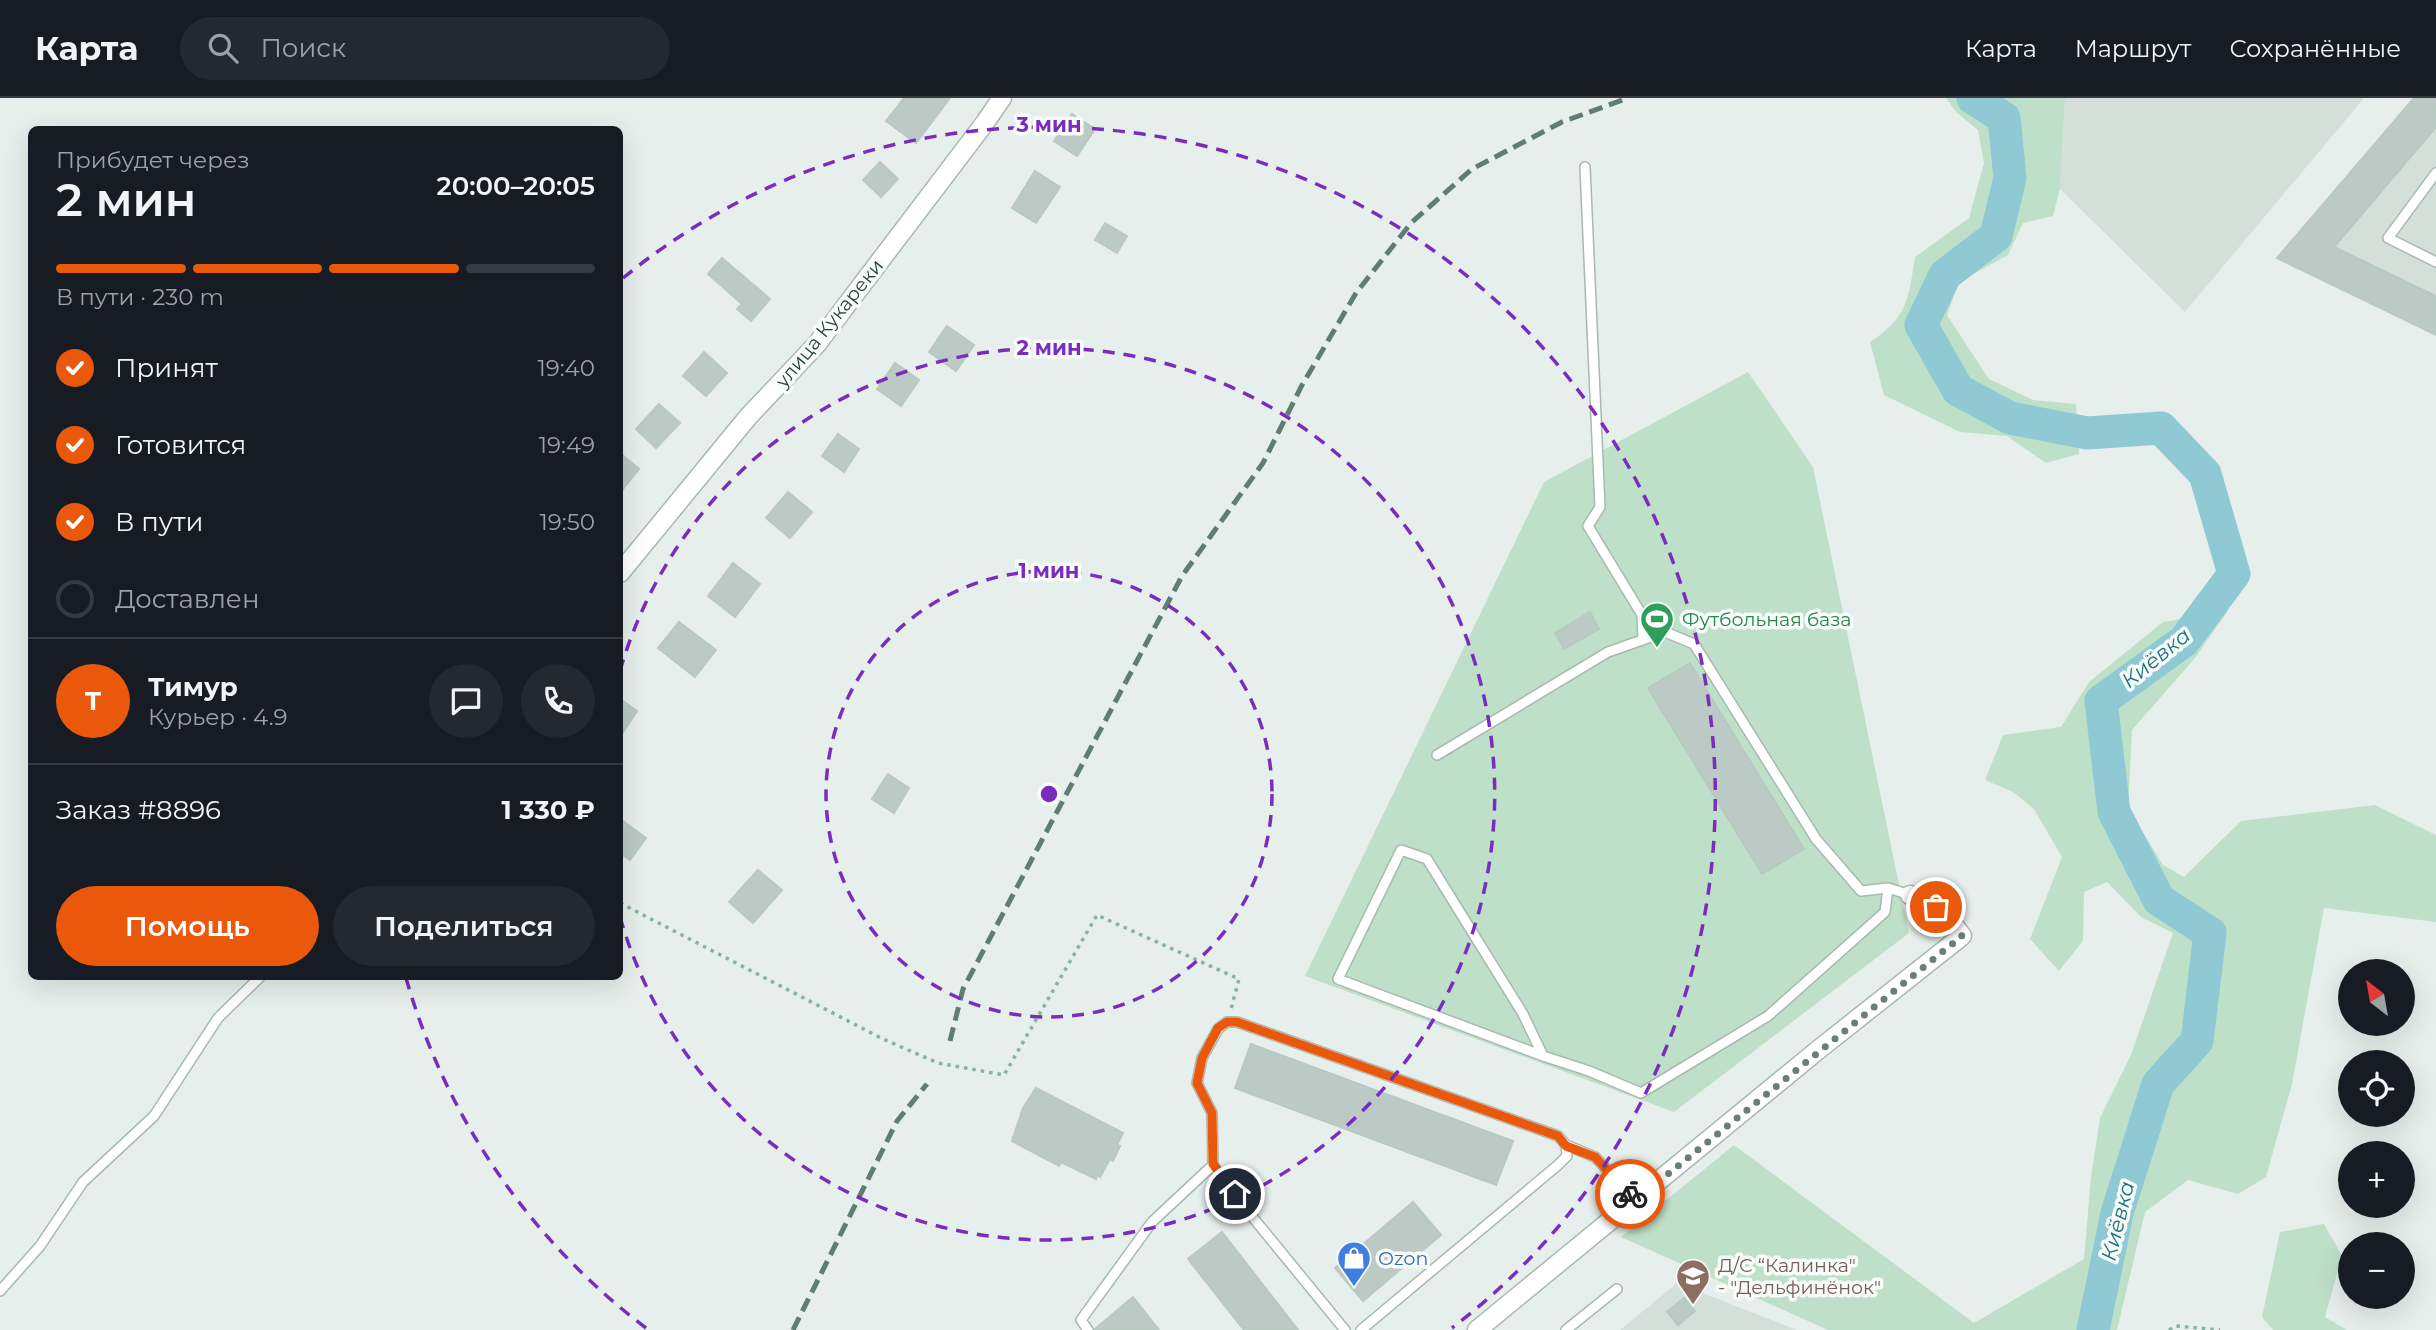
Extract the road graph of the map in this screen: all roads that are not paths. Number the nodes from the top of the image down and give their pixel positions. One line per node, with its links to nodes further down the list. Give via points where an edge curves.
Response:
1 (1002, 98): 5 (street, улица Кукареки, via 817,344 748,417)
2 (1585, 167): 6 (lane, via 1600,507 1588,526 1642,615)
3 (2436, 173): 4 (lane, via 2388,238)
4 (2436, 262)
5 (623, 569)
6 (1643, 640): 7 (lane, via 1608,652); 8 (lane, via 1665,632 1694,644 1816,839 1861,891)
7 (1437, 755)
8 (1888, 888): 9 (lane); 11 (lane, via 1885,912 1768,1016 1641,1093)
9 (1910, 895): 14 (street, via 1948,915 1962,936)
10 (257, 980): 16 (lane, via 218,1018 154,1116 83,1182 40,1246)
11 (1543, 1056): 11 (lane, via 1338,979 1401,850 1427,859 1523,1014)
12 (1566, 1146): 13 (lane, via 1558,1136 1227,1022 1218,1028 1202,1058 1197,1083 1212,1113); 14 (lane, via 1595,1157); 19 (lane, via 1567,1156 1558,1166)
13 (1213, 1164): 17 (lane, via 1152,1222 1081,1320); 18 (lane)
14 (1636, 1200): 20 (street)
15 (1617, 1289): 21 (lane)
16 (0, 1291)
17 (1088, 1330)
18 (1345, 1330)
19 (1361, 1330)
20 (1477, 1330)
21 (1566, 1330)

